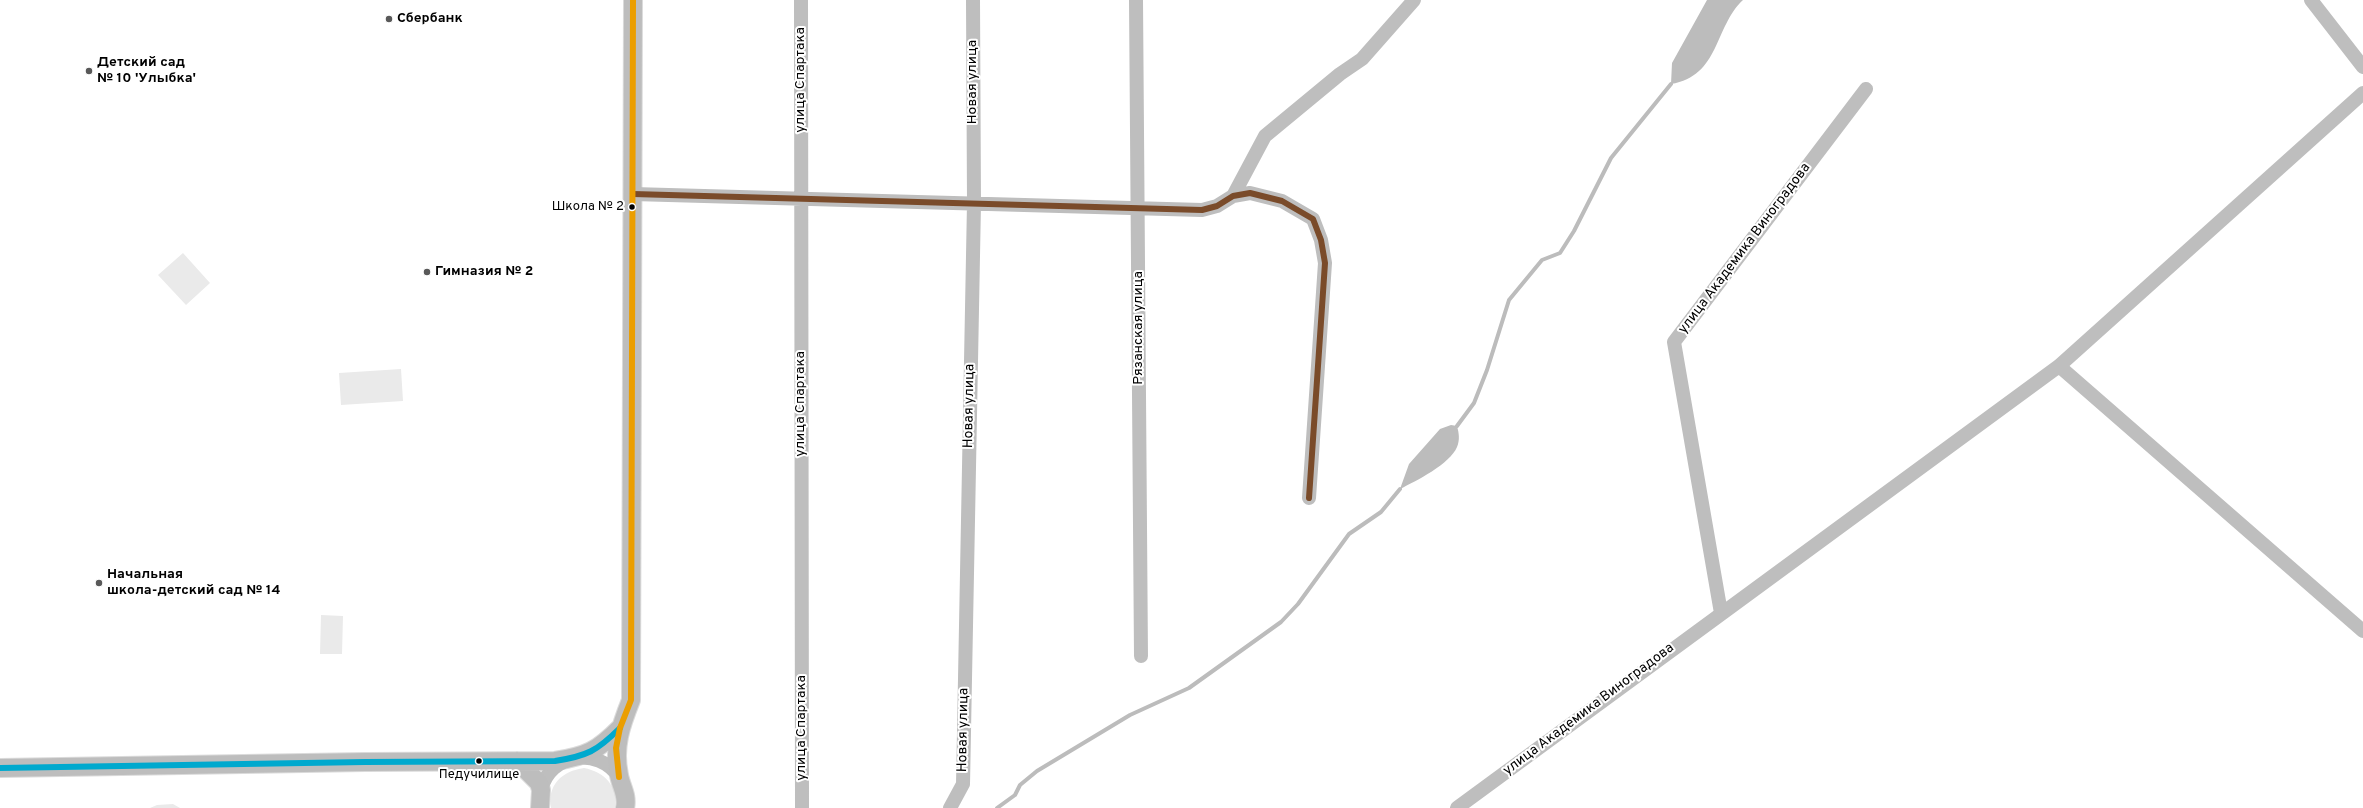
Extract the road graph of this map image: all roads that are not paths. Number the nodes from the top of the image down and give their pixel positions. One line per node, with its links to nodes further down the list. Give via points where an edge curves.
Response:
1 (633, 0): 10 (main road)
2 (801, 0): 12 (street, улица Спартака)
3 (973, 0): 13 (street, Новая улица)
4 (1136, 0): 14 (street, Рязанская улица)
5 (1414, 0): 11 (street, via 1362,59 1265,136)
6 (2311, 0): 7 (street)
7 (2363, 67)
8 (1866, 89): 17 (street, улица Академика Виноградова, via 1674,342)
9 (2363, 94): 15 (street, улица Академика Виноградова)
10 (633, 194): 12 (street); 20 (main road, via 631,700)
11 (1233, 196): 14 (street, via 1217,206 1202,210); 16 (street, via 1250,193 1282,201 1313,219 1321,240 1325,263)
12 (801, 198): 13 (street); 27 (street, улица Спартака)
13 (974, 202): 14 (street); 28 (street, Новая улица, via 963,784)
14 (1138, 208): 19 (street, Рязанская улица)
15 (2060, 366): 17 (street, улица Академика Виноградова); 18 (street)
16 (1309, 498)
17 (1721, 613): 29 (street, улица Академика Виноградова)
18 (2363, 631)
19 (1140, 656)
20 (620, 728): 21 (main road, via 602,746); 24 (main road, via 616,748)
21 (580, 757): 22 (main road, via 555,761); 24 (street, via 604,762); 25 (street, via 557,765 548,774)
22 (517, 761): 23 (main road); 25 (main road, via 538,783)
23 (0, 768)
24 (619, 777): 26 (main road)
25 (539, 800)
26 (628, 805)
27 (802, 808)
28 (950, 808)
29 (1457, 808)

